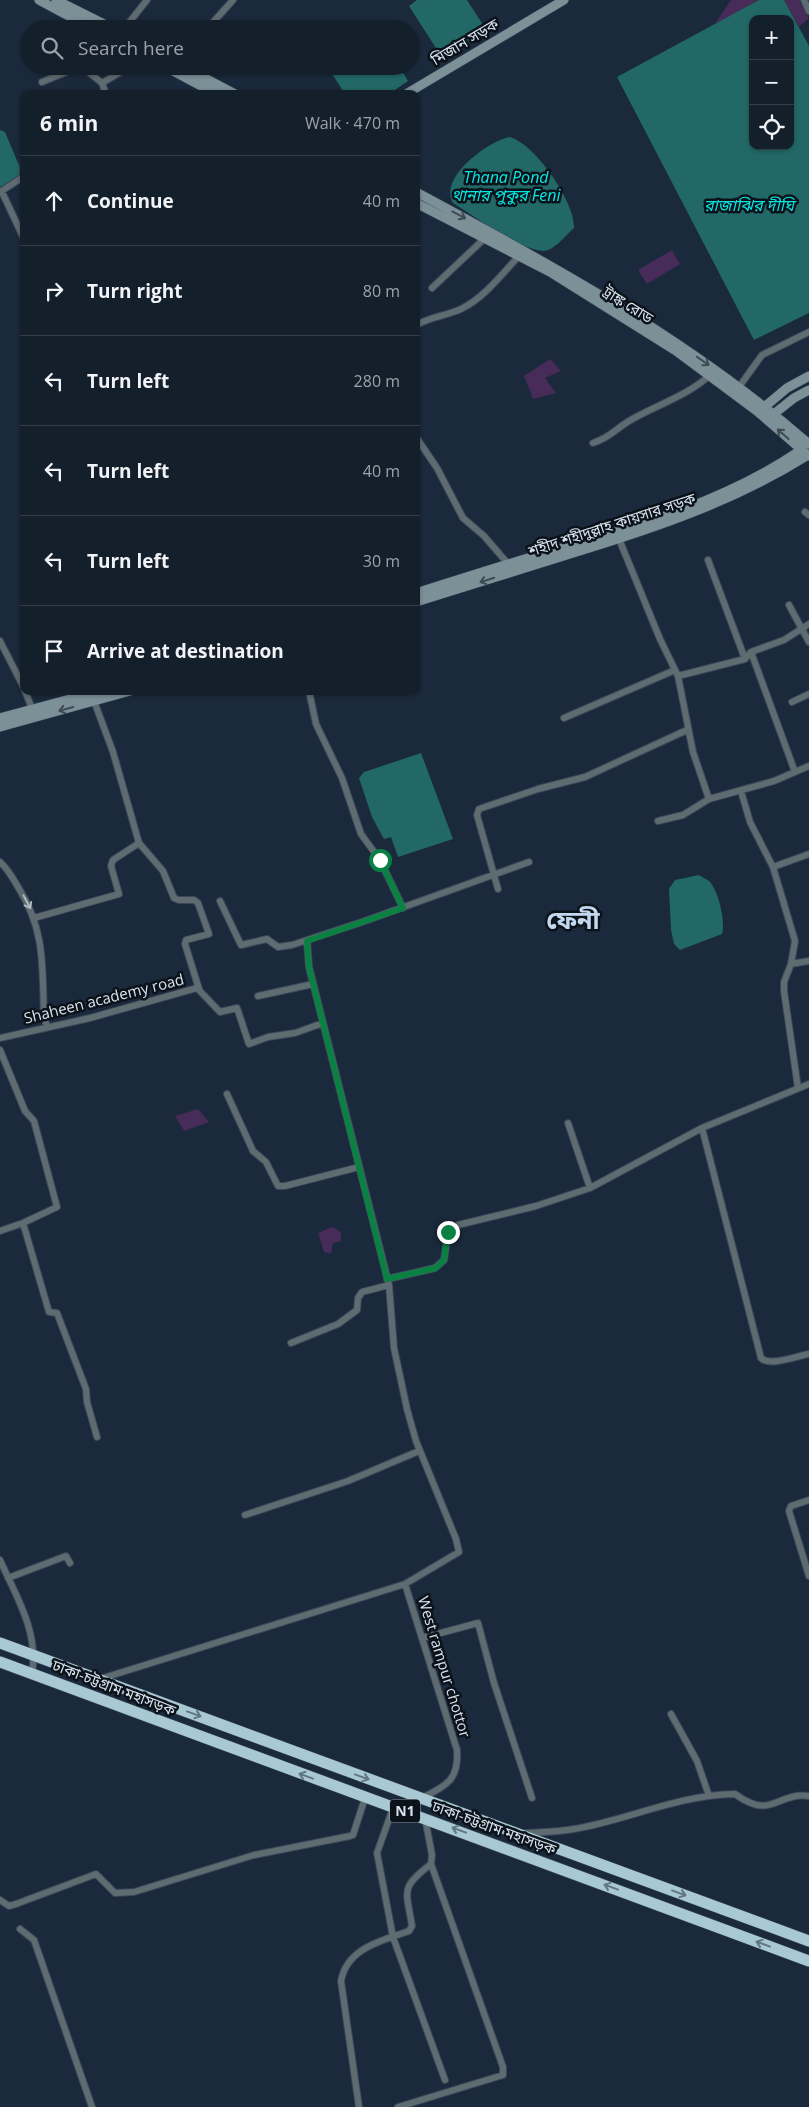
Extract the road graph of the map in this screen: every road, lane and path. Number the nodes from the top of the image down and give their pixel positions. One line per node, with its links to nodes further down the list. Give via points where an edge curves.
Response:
1 (39, 0): 8 (main road)
2 (56, 0): 9 (main road)
3 (147, 0): 10 (street)
4 (233, 0): 11 (street)
5 (564, 0): 22 (main road, মিজান সড়ক)
6 (804, 0): 7 (street)
7 (809, 11)
8 (76, 20)
9 (96, 20)
10 (131, 20)
11 (215, 20)
12 (59, 75): 17 (street)
13 (93, 75): 18 (street)
14 (115, 75): 18 (street)
15 (181, 75): 20 (main road)
16 (199, 75): 21 (main road)
17 (42, 82)
18 (102, 82): 19 (street)
19 (105, 90)
20 (209, 90)
21 (227, 90)
22 (413, 90)
23 (20, 179): 24 (street)
24 (1, 192): 27 (street)
25 (420, 194): 35 (main road, ট্রাঙ্ক রোড, one-way to 35, via 554,267 653,326)
26 (420, 205): 28 (main road, ট্রাঙ্ক রোড)
27 (20, 231)
28 (484, 239): 29 (main road, ট্রাঙ্ক রোড); 30 (street)
29 (519, 256): 31 (street, via 492,286 463,308); 33 (main road, ট্রাঙ্ক রোড, via 676,351)
30 (432, 288)
31 (420, 322)
32 (809, 332): 35 (street, via 762,355)
33 (709, 376): 38 (main road, ট্রাঙ্ক রোড); 42 (street, via 695,388 630,421 609,438)
34 (809, 376): 37 (main road, via 787,388)
35 (739, 387): 37 (main road, ট্রাঙ্ক রোড)
36 (809, 390): 39 (main road)
37 (766, 406): 38 (main road); 39 (main road, ট্রাঙ্ক রোড)
38 (758, 412): 40 (main road, ট্রাঙ্ক রোড)
39 (775, 413): 40 (main road); 43 (main road, ট্রাঙ্ক রোড)
40 (767, 420): 44 (main road, ট্রাঙ্ক রোড, one-way to 40)
41 (420, 443): 47 (street, via 463,518)
42 (593, 443)
43 (809, 444)
44 (806, 454): 45 (main road, শহীদ শহীদুল্লাহ কায়সার সড়ক, via 774,476 708,507); 47 (main road, শহীদ শহীদুল্লাহ কায়সার সড়ক, via 697,504)
45 (619, 539): 48 (main road, শহীদ শহীদুল্লাহ কায়সার সড়ক); 58 (street)
46 (708, 560): 57 (street)
47 (508, 564): 48 (street); 49 (main road, শহীদ শহীদুল্লাহ কায়সার সড়ক)
48 (514, 571): 50 (main road, শহীদ শহীদুল্লাহ কায়সার সড়ক, one-way to 50)
49 (420, 592)
50 (420, 601)
51 (789, 605): 53 (street)
52 (809, 624): 53 (street)
53 (802, 629): 55 (street); 56 (street, via 784,640)
54 (0, 641): 59 (street)
55 (809, 642)
56 (751, 652): 57 (street); 73 (street)
57 (745, 659): 58 (street)
58 (677, 673): 69 (street); 71 (street)
59 (20, 682)
60 (809, 694): 66 (street)
61 (26, 695): 67 (street)
62 (88, 695): 67 (main road)
63 (116, 695): 65 (main road)
64 (310, 695): 85 (street, via 316,724 342,778 361,834 380,860)
65 (94, 701): 67 (main road, one-way to 67); 77 (street)
66 (792, 702)
67 (34, 713): 68 (main road); 70 (main road)
68 (0, 718)
69 (564, 718)
70 (0, 727)
71 (688, 730): 75 (street); 82 (street, via 585,777 479,809 477,815)
72 (809, 766): 73 (street)
73 (794, 772): 74 (street)
74 (742, 791): 75 (street); 81 (street, via 750,822)
75 (709, 799): 76 (street, via 682,814)
76 (658, 821)
77 (139, 843): 86 (street, via 113,860 111,866 119,894); 91 (street, via 163,871 174,898 194,900 198,904 210,934 186,940 185,944)
78 (809, 854): 81 (street)
79 (0, 862): 86 (street, one-way to 86, via 28,902)
80 (529, 862): 82 (street)
81 (774, 867): 89 (street, via 795,942)
82 (493, 874): 83 (street); 85 (street)
83 (498, 889)
84 (220, 901): 87 (street, via 241,945 267,939 278,947)
85 (403, 908): 87 (street)
86 (34, 918): 94 (street, via 43,955)
87 (307, 941): 90 (street)
88 (809, 961): 89 (street)
89 (791, 964): 98 (street, via 784,990)
90 (313, 984): 92 (street); 93 (street)
91 (199, 989): 93 (street, Shaheen academy road, via 220,1012 236,1008 249,1044); 94 (street, Shaheen academy road)
92 (258, 996)
93 (323, 1023): 102 (street)
94 (47, 1026): 95 (street, Shaheen academy road)
95 (0, 1038)
96 (0, 1050): 104 (street, via 25,1111 34,1122 57,1203 54,1209)
97 (809, 1084): 98 (street)
98 (798, 1088): 101 (street)
99 (227, 1094): 102 (street, via 253,1151 266,1162 278,1186)
100 (568, 1123): 103 (street)
101 (702, 1128): 103 (street); 108 (street, via 761,1358 775,1362)
102 (359, 1167): 106 (street)
103 (590, 1188): 106 (street, via 536,1206 458,1225 448,1232 444,1260 436,1268)
104 (23, 1223): 105 (street); 109 (street, via 49,1312 57,1313 86,1389 86,1402)
105 (0, 1231)
106 (388, 1282): 107 (street, via 362,1292 357,1310 338,1324); 110 (street, via 394,1348)
107 (292, 1343)
108 (809, 1354)
109 (97, 1437)
110 (419, 1450): 112 (street, via 348,1481); 117 (street, via 456,1539 458,1552)
111 (809, 1500): 115 (street, via 791,1506 789,1511)
112 (244, 1515)
113 (0, 1560): 116 (street)
114 (70, 1563): 116 (street, via 66,1556)
115 (809, 1576)
116 (8, 1578): 120 (street, via 30,1628)
117 (405, 1584): 118 (street, West rampur chottor); 123 (street)
118 (422, 1638): 128 (street, West rampur chottor, via 451,1728 458,1765 455,1775 445,1786); 129 (street, via 478,1623)
119 (0, 1643): 120 (highway, ঢাকা-চট্টগ্রাম মহাসড়ক / N1)
120 (35, 1656): 122 (street); 123 (highway, ঢাকা-চট্টগ্রাম মহাসড়ক / N1)
121 (0, 1662): 122 (highway, ঢাকা-চট্টগ্রাম মহাসড়ক / N1)
122 (32, 1673): 127 (highway, ঢাকা-চট্টগ্রাম মহাসড়ক / N1, one-way to 122)
123 (99, 1679): 128 (highway, ঢাকা-চট্টগ্রাম মহাসড়ক / N1, one-way to 128)
124 (671, 1714): 125 (street, via 697,1761)
125 (709, 1796): 126 (street, via 735,1794 758,1806); 132 (street, via 672,1802 575,1829)
126 (809, 1796)
127 (365, 1798): 130 (highway, ঢাকা-চট্টগ্রাম মহাসড়ক / N1); 134 (street, via 350,1836 254,1854 134,1892 115,1894 96,1874 8,1906)
128 (421, 1798): 132 (highway, ঢাকা-চট্টগ্রাম মহাসড়ক / N1)
129 (532, 1798)
130 (392, 1808): 131 (highway, ঢাকা-চট্টগ্রাম মহাসড়ক / N1); 136 (street, via 378,1853)
131 (425, 1818): 133 (street); 138 (highway, ঢাকা-চট্টগ্রাম মহাসড়ক / N1, one-way to 131)
132 (521, 1833): 137 (highway, ঢাকা-চট্টগ্রাম মহাসড়ক / N1, one-way to 137)
133 (431, 1864): 136 (street, via 410,1882 406,1890 412,1926); 142 (street, via 503,2067 503,2075)
134 (0, 1900)
135 (20, 1929): 140 (street, via 34,1940)
136 (393, 1937): 139 (street); 141 (street, via 365,1948 349,1959 343,1969 341,1981)
137 (809, 1941)
138 (809, 1961)
139 (445, 2080)
140 (92, 2107)
141 (359, 2107)
142 (398, 2107)

